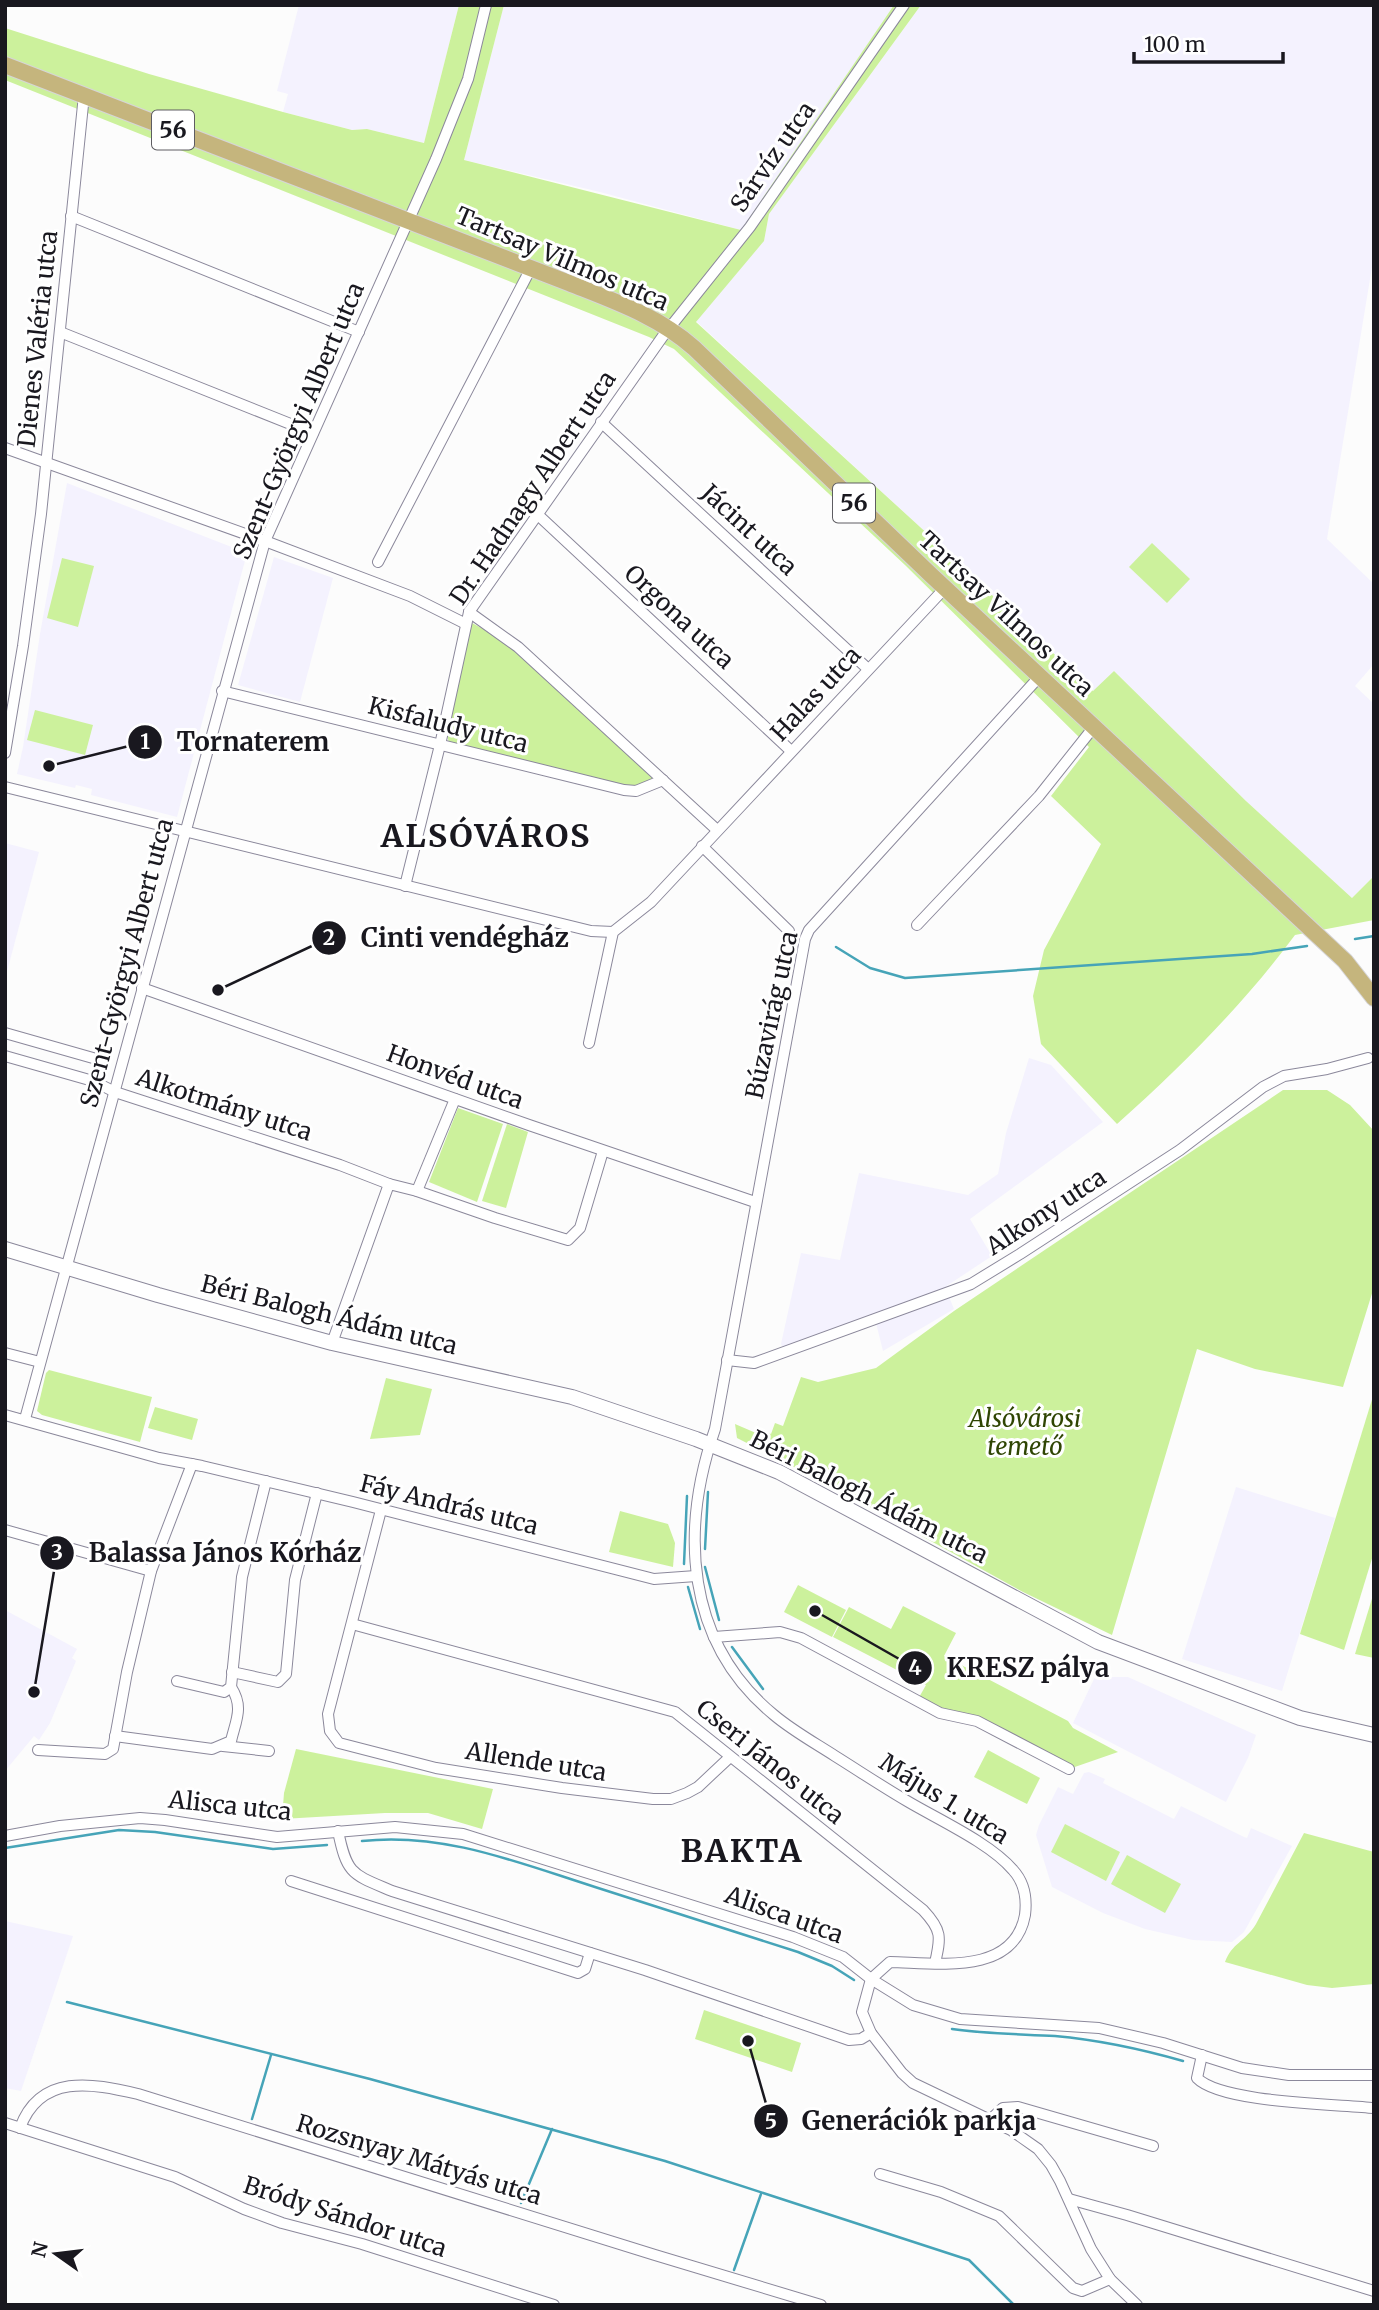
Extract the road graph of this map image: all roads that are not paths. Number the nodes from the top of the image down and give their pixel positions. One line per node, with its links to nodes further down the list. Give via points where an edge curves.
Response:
1 (486, 5): 6 (street, Szent-Györgyi Albert utca, via 468,79)
2 (904, 5): 8 (street, Sárvíz utca, via 750,227)
3 (5, 65): 4 (main road, Tartsay Vilmos utca / 56)
4 (84, 95): 5 (street, Dienes Valéria utca); 6 (main road, Tartsay Vilmos utca / 56)
5 (71, 216): 9 (street, Dienes Valéria utca); 10 (street)
6 (408, 220): 7 (main road, Tartsay Vilmos utca / 56); 10 (street, Szent-Györgyi Albert utca)
7 (531, 268): 8 (main road, Tartsay Vilmos utca / 56); 17 (street)
8 (670, 328): 11 (street, Dr. Hadnagy Albert utca); 18 (main road, Tartsay Vilmos utca / 56)
9 (60, 332): 12 (street); 14 (street, Dienes Valéria utca)
10 (359, 332): 12 (street, Szent-Györgyi Albert utca)
11 (601, 422): 15 (street, Dr. Hadnagy Albert utca); 21 (street, Jácint utca)
12 (313, 433): 16 (street, Szent-Györgyi Albert utca)
13 (5, 448): 14 (street)
14 (47, 462): 16 (street); 27 (street, Dienes Valéria utca)
15 (537, 514): 19 (street, Dr. Hadnagy Albert utca); 26 (street, Orgona utca)
16 (265, 541): 20 (street, via 410,596); 23 (street, Szent-Györgyi Albert utca)
17 (378, 562)
18 (945, 588): 21 (street, Halas utca); 22 (main road, Tartsay Vilmos utca / 56)
19 (469, 612): 20 (street, Dr. Hadnagy Albert utca); 28 (street, via 518,647)
20 (466, 624): 25 (street, Dr. Hadnagy Albert utca)
21 (867, 669): 26 (street, Halas utca)
22 (1040, 676): 24 (main road, Tartsay Vilmos utca / 56); 51 (street, Búzavirág utca, via 808,930)
23 (222, 691): 25 (street, Kisfaludy utca); 31 (street, Szent-Györgyi Albert utca)
24 (1093, 728): 34 (street, via 1039,796); 37 (main road, Tartsay Vilmos utca / 56)
25 (440, 745): 28 (street, Kisfaludy utca, via 624,790 636,791); 33 (street, Dr. Hadnagy Albert utca)
26 (791, 751): 30 (street, Halas utca)
27 (5, 753)
28 (663, 780): 30 (street)
29 (5, 787): 31 (street)
30 (717, 830): 32 (street, Halas utca)
31 (185, 831): 33 (street); 39 (street, Szent-Györgyi Albert utca)
32 (702, 846): 35 (street); 36 (street, Halas utca, via 651,902)
33 (405, 886): 36 (street, via 591,931)
34 (917, 925)
35 (789, 931)
36 (613, 932): 42 (street)
37 (1345, 961): 38 (main road, 56); 40 (main road, 56)
38 (1374, 981)
39 (142, 988): 46 (street, Szent-Györgyi Albert utca); 47 (street, Honvéd utca)
40 (1374, 998)
41 (5, 1033): 45 (street)
42 (589, 1043)
43 (5, 1056): 46 (street, Alkotmány utca)
44 (1368, 1058): 56 (street, Alkony utca, via 1284,1076 1263,1087 1180,1150 971,1284 754,1363)
45 (100, 1060)
46 (115, 1092): 49 (street, Alkotmány utca); 53 (street, Szent-Györgyi Albert utca)
47 (455, 1099): 48 (street, Honvéd utca); 50 (street)
48 (603, 1151): 50 (street, via 580,1228 569,1240); 51 (street, Honvéd utca)
49 (389, 1184): 50 (street, Alkotmány utca); 54 (street)
50 (417, 1191)
51 (755, 1202): 56 (street, Búzavirág utca)
52 (5, 1249): 53 (street, Béri Balogh Ádám utca)
53 (65, 1268): 54 (street, Béri Balogh Ádám utca); 57 (street, Szent-Györgyi Albert utca)
54 (332, 1342): 60 (street, Béri Balogh Ádám utca, via 572,1397)
55 (5, 1353): 57 (street)
56 (727, 1360): 60 (street, Búzavirág utca)
57 (40, 1362): 59 (street, Szent-Györgyi Albert utca)
58 (5, 1415): 59 (street, Fáy András utca)
59 (25, 1419): 61 (street, Fáy András utca)
60 (710, 1445): 67 (street, Május 1. utca, via 696,1507); 73 (street, Béri Balogh Ádám utca, via 779,1472 1098,1642 1300,1717)
61 (192, 1464): 62 (street, Fáy András utca); 66 (street)
62 (266, 1481): 63 (street, Fáy András utca); 70 (street, via 242,1577)
63 (317, 1493): 64 (street, Fáy András utca); 70 (street, via 295,1580 286,1674 278,1682)
64 (381, 1510): 67 (street, Fáy András utca, via 654,1579); 68 (street)
65 (5, 1530): 66 (street)
66 (151, 1571): 74 (street)
67 (696, 1576): 69 (street, Május 1. utca)
68 (352, 1624): 78 (street, Cseri János utca, via 675,1712); 78 (street, Allende utca, via 328,1714 333,1738 344,1745 436,1768 653,1799 687,1793)
69 (714, 1637): 79 (street, via 780,1632 801,1638 940,1713 977,1721); 84 (street, Május 1. utca, via 738,1677 772,1714 992,1851 1014,1871 1027,1903 1013,1944 974,1962)
70 (232, 1672): 72 (street)
71 (177, 1681): 72 (street, via 224,1692)
72 (231, 1687): 75 (street, via 239,1709 232,1741)
73 (1374, 1735)
74 (115, 1736): 75 (street, via 212,1749); 76 (street, via 113,1749 105,1754)
75 (223, 1746): 77 (street)
76 (38, 1750)
77 (269, 1751)
78 (730, 1757): 84 (street, Cseri János utca, via 923,1910 936,1924 940,1940)
79 (1069, 1769)
80 (338, 1831): 81 (street, Alisca utca, via 277,1837 140,1818); 83 (street, via 343,1858 358,1877); 85 (street, Alisca utca, via 395,1826 468,1836 793,1937 843,1957)
81 (5, 1836)
82 (291, 1881): 83 (street, via 578,1973 585,1969)
83 (590, 1953): 86 (street, via 849,2040)
84 (935, 1963): 85 (street, Május 1. utca, via 890,1962)
85 (871, 1979): 86 (street, via 862,2012); 87 (street, Alisca utca, via 913,2005 952,2018 1099,2028)
86 (871, 2033): 90 (street, via 913,2083)
87 (1202, 2055): 88 (street, Alisca utca, via 1289,2076); 89 (street, via 1197,2078 1238,2095)
88 (1374, 2075)
89 (1374, 2108)
90 (990, 2119): 93 (street, via 1003,2108 1018,2107); 95 (street, via 1038,2149)
91 (5, 2123): 92 (street, Bródy Sándor utca)
92 (20, 2128): 98 (street, Bródy Sándor utca, via 175,2177 282,2223); 99 (street, Rozsnyay Mátyás utca, via 25,2115 47,2092 99,2085)
93 (1153, 2146)
94 (880, 2174): 96 (street, via 999,2216 1073,2288 1082,2291)
95 (1069, 2199): 96 (street); 97 (street)
96 (1110, 2279): 100 (street)
97 (1374, 2291)
98 (554, 2305)
99 (821, 2305)
100 (1137, 2305)

